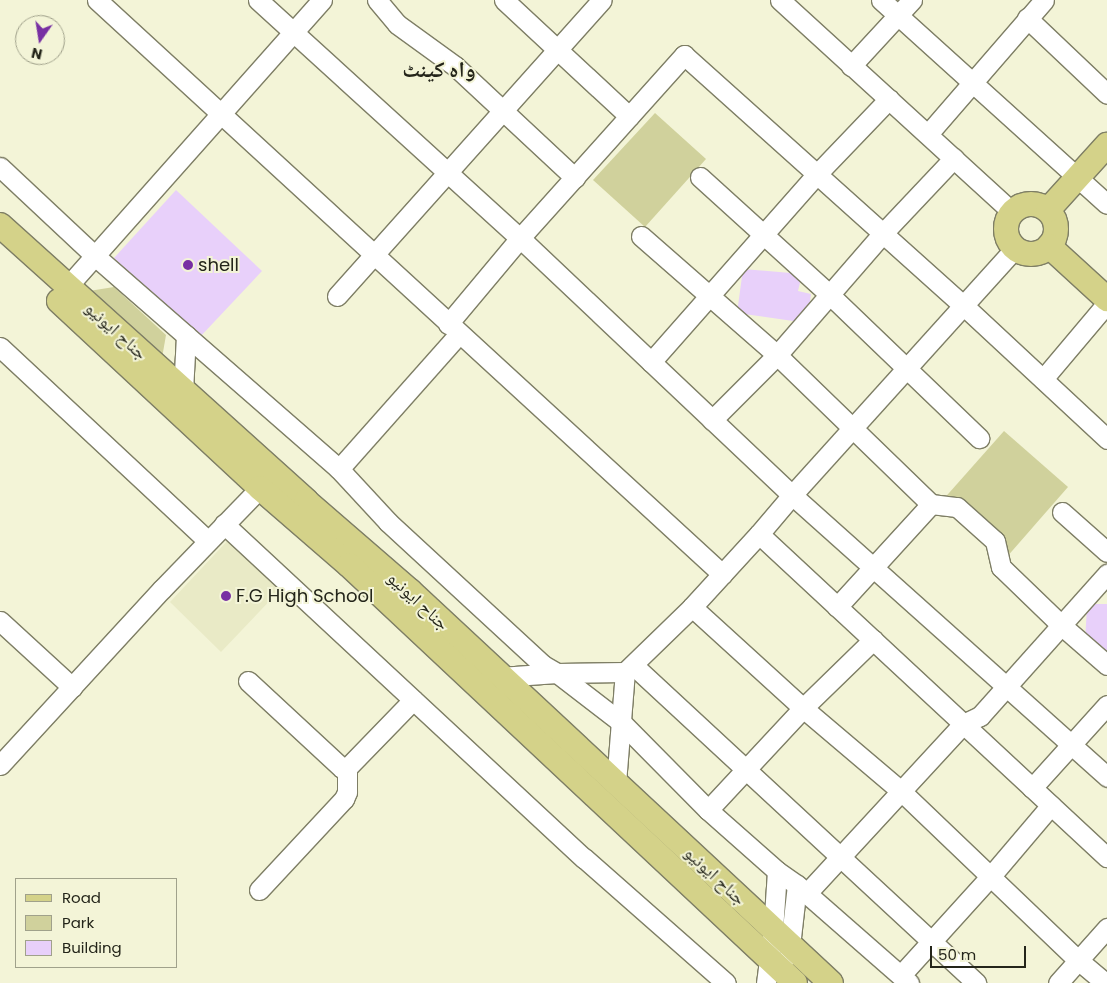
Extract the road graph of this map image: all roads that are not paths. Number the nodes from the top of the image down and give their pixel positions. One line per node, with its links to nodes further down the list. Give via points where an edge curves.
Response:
1 (97, 0): 20 (street)
2 (258, 0): 13 (street)
3 (322, 0): 13 (street)
4 (377, 0): 19 (street, via 397,24 456,66)
5 (504, 0): 14 (street)
6 (602, 0): 14 (street)
7 (780, 0): 15 (street)
8 (881, 0): 11 (street)
9 (912, 0): 11 (street)
10 (1044, 0): 12 (street)
11 (898, 15): 15 (street); 16 (street)
12 (1027, 18): 16 (street); 17 (street)
13 (294, 32): 20 (street); 26 (street)
14 (558, 49): 19 (street); 21 (street)
15 (851, 66): 18 (street)
16 (972, 82): 22 (street); 29 (street)
17 (1107, 94)
18 (889, 99): 22 (street); 27 (street)
19 (502, 112): 26 (street); 30 (street)
20 (222, 114): 42 (street); 43 (street)
21 (629, 116): 27 (street, via 684,55); 30 (street)
22 (928, 134): 24 (street)
23 (1107, 145): 29 (main road)
24 (954, 158): 33 (street); 35 (street)
25 (0, 167): 43 (street)
26 (447, 174): 38 (street); 42 (street)
27 (817, 174): 35 (street); 37 (street)
28 (700, 177): 37 (street)
29 (1078, 177): 31 (street); 32 (main road)
30 (575, 178): 38 (street)
31 (1107, 204)
32 (1048, 210): 33 (main road, via 1026,204); 40 (main road, via 1056,224)
33 (1012, 212): 41 (main road, via 1005,231)
34 (0, 225): 44 (main road, جناح ایونیو)
35 (882, 233): 45 (street); 50 (street)
36 (641, 236): 47 (street)
37 (763, 236): 45 (street); 47 (street)
38 (520, 238): 51 (street); 55 (street)
39 (0, 246): 64 (main road, جناح ایونیو)
40 (1049, 246): 41 (main road, via 1038,253 1026,254); 48 (main road)
41 (1015, 248): 50 (street)
42 (373, 255): 46 (street); 51 (street)
43 (96, 256): 44 (street); 52 (street)
44 (67, 287): 58 (main road, جناح ایونیو)
45 (830, 295): 54 (street); 56 (street)
46 (337, 296)
47 (709, 296): 54 (street); 55 (street)
48 (1107, 299)
49 (1107, 303): 57 (street)
50 (963, 305): 56 (street); 57 (street)
51 (453, 329): 63 (street); 73 (street)
52 (186, 335): 58 (street); 63 (street)
53 (0, 347): 70 (street)
54 (776, 355): 59 (street); 60 (street)
55 (651, 362): 59 (street)
56 (906, 368): 60 (street); 61 (street)
57 (1043, 379): 62 (street)
58 (183, 391): 83 (main road, جناح ایونیو, via 410,591)
59 (712, 420): 65 (street)
60 (851, 429): 65 (street); 66 (street)
61 (979, 438)
62 (1107, 439)
63 (339, 469): 82 (street, via 388,522 543,665)
64 (260, 488): 68 (street); 111 (main road, جناح ایونیو, via 349,565)
65 (792, 495): 69 (street); 72 (street)
66 (931, 504): 72 (street); 78 (street, via 957,507 995,541 1001,567)
67 (1062, 512): 71 (street)
68 (224, 524): 70 (street); 87 (street)
69 (759, 534): 73 (street); 76 (street)
70 (208, 541): 85 (street)
71 (1107, 552)
72 (874, 568): 76 (street); 86 (street)
73 (722, 574): 75 (street)
74 (1107, 574): 78 (street)
75 (692, 607): 81 (street); 89 (street)
76 (837, 607): 79 (street)
77 (0, 621): 85 (street)
78 (1061, 625): 80 (street); 86 (street)
79 (873, 640): 89 (street); 91 (street)
80 (1107, 665)
81 (629, 669): 82 (street); 90 (street); 95 (street)
82 (557, 672): 83 (street); 90 (street)
83 (500, 677): 97 (main road, جناح ایونیو)
84 (248, 681): 94 (street, via 342,768)
85 (72, 687): 93 (street)
86 (1006, 687): 91 (street, via 980,716); 92 (street)
87 (413, 700): 94 (street); 115 (street, via 584,858)
88 (1107, 705): 92 (street)
89 (803, 708): 95 (street); 99 (street)
90 (622, 723): 97 (street); 101 (street)
91 (963, 724): 98 (street); 99 (street)
92 (1071, 745): 96 (street); 98 (street)
93 (0, 765)
94 (347, 768): 107 (street, via 344,799)
95 (747, 770): 101 (street); 102 (street)
96 (1107, 777)
97 (616, 783): 109 (main road, جناح ایونیو)
98 (1032, 788): 100 (street)
99 (901, 791): 102 (street); 105 (street)
100 (1051, 805): 103 (street); 105 (street)
101 (708, 810): 104 (street)
102 (841, 857): 106 (street); 110 (street)
103 (1107, 857)
104 (777, 871): 106 (street); 109 (street)
105 (990, 877): 110 (street); 112 (street)
106 (802, 889): 109 (street); 113 (street)
107 (259, 890)
108 (1107, 928): 112 (street)
109 (782, 938): 111 (street); 114 (street); 116 (main road, جناح ایونیو)
110 (931, 941): 113 (street); 117 (street)
111 (769, 958): 114 (main road, جناح ایونیو)
112 (1078, 960): 118 (street); 119 (street)
113 (905, 979)
114 (783, 981)
115 (726, 983)
116 (831, 983)
117 (976, 983)
118 (1058, 983)
119 (1105, 983)

